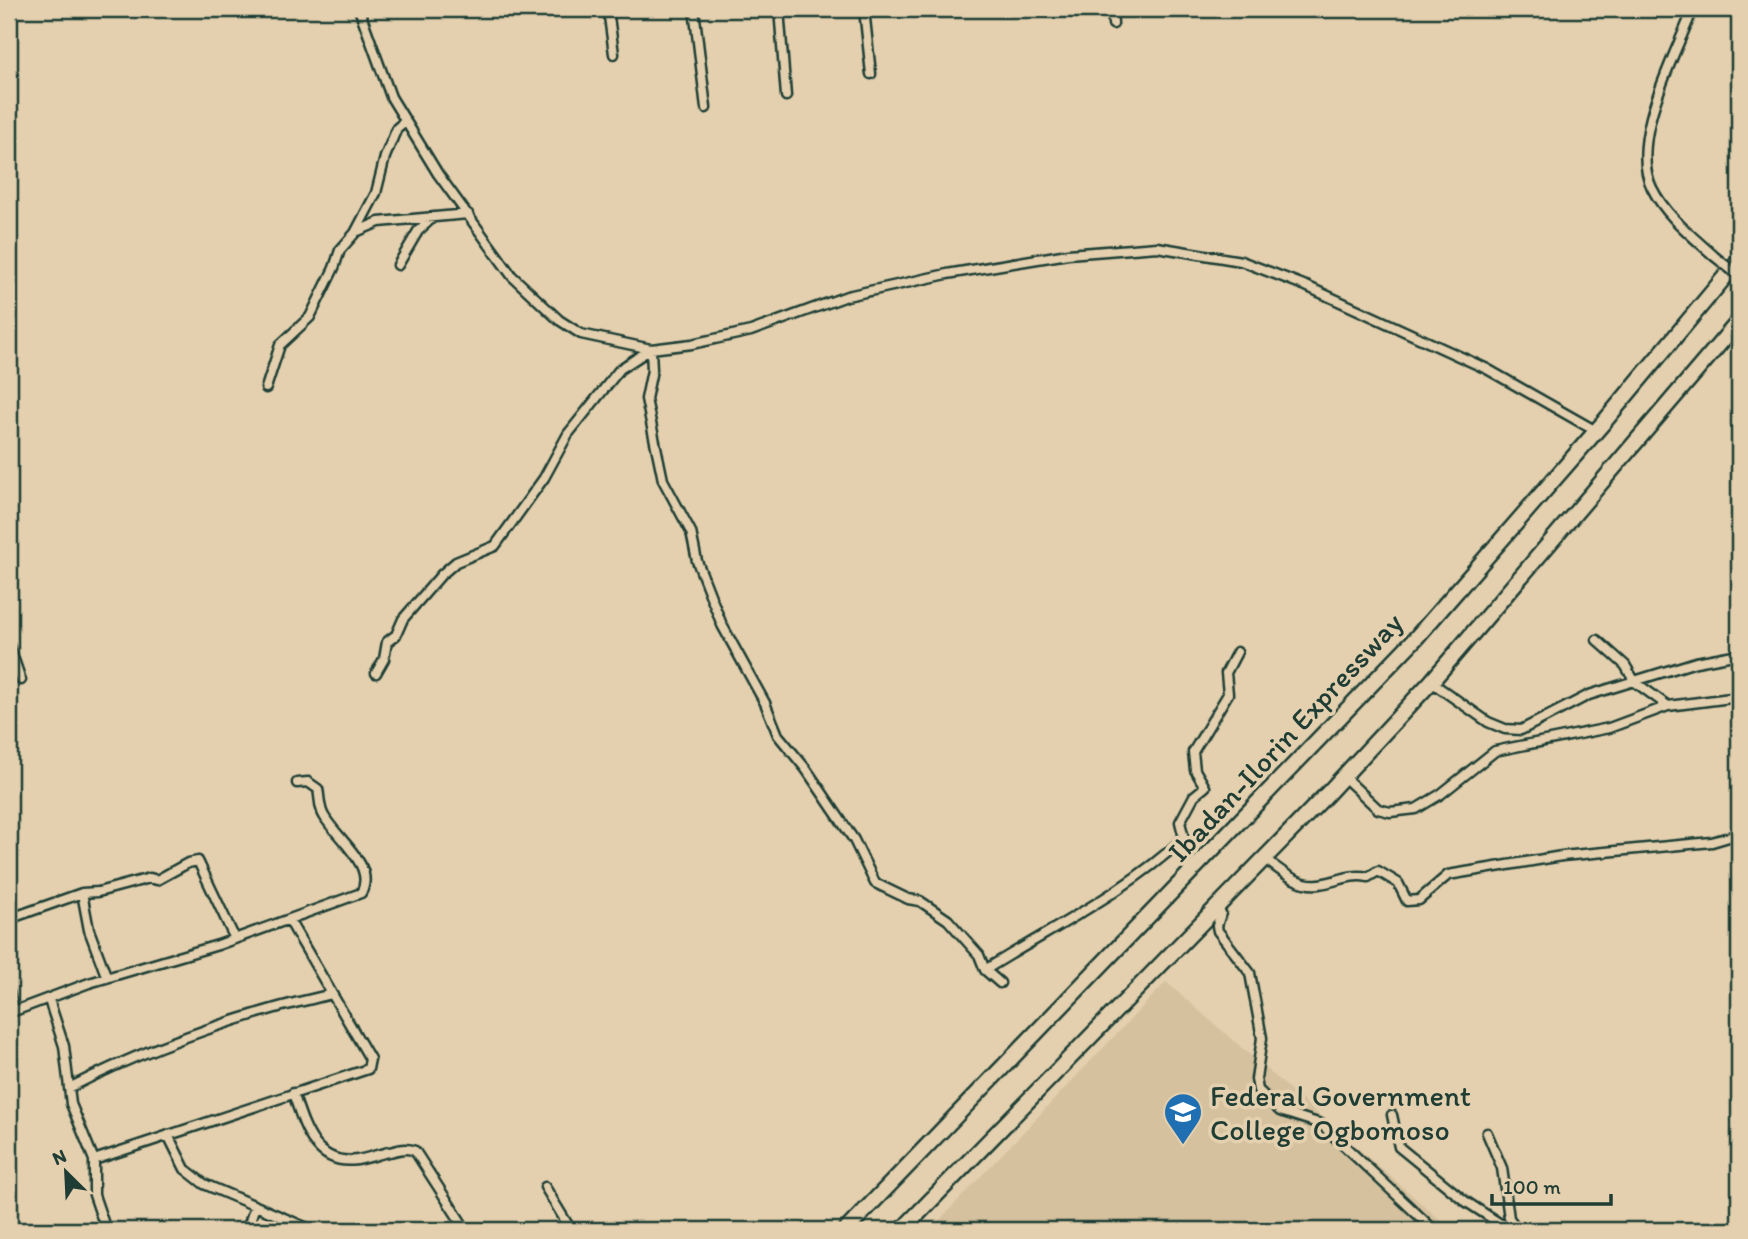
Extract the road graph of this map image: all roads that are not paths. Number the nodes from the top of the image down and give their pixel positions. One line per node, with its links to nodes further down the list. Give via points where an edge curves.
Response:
1 (359, 9): 13 (street)
2 (608, 9): 9 (street)
3 (694, 9): 12 (street)
4 (779, 9): 11 (street)
5 (864, 9): 10 (street)
6 (1112, 9): 8 (street)
7 (1693, 9): 19 (street, bridge, via 1644,143 1651,186 1675,221)
8 (1113, 24)
9 (614, 54)
10 (871, 74)
11 (786, 96)
12 (706, 108)
13 (404, 122): 14 (street); 16 (street, via 393,136 376,193)
14 (468, 214): 15 (street); 21 (street, via 512,276 559,320 581,334)
15 (431, 219): 16 (street, via 379,222); 18 (street)
16 (355, 233): 22 (street, via 340,250 310,317 281,345)
17 (1739, 260): 23 (highway, Ibadan-Ilorin Expressway)
18 (398, 265)
19 (1739, 276)
20 (1739, 321): 31 (highway)
21 (651, 349): 23 (street, via 751,331 847,296 947,274 1068,254 1157,247 1241,261 1296,281 1487,369); 28 (street, via 620,369 568,434 539,487 495,546 456,562 425,592 387,642); 43 (street, via 646,399 663,480 691,532 722,625 778,735 854,840 875,883 920,901 948,920 979,955)
22 (266, 388)
23 (1596, 431): 63 (highway, Ibadan-Ilorin Expressway, via 1324,737)
24 (1597, 640): 30 (street, via 1625,665)
25 (9, 645): 29 (street)
26 (1237, 652): 43 (street, via 1226,673 1228,694 1193,752 1195,770 1205,787 1194,796 1180,822 1184,838 1118,888)
27 (1739, 654): 30 (street)
28 (376, 673)
29 (21, 680)
30 (1634, 681): 31 (street, via 1589,695 1521,730 1489,722); 33 (street)
31 (1431, 682): 34 (highway)
32 (1739, 697): 33 (street)
33 (1668, 706): 34 (street, via 1609,728 1495,751 1416,809 1378,809)
34 (1343, 776): 37 (highway)
35 (296, 783): 40 (street, via 308,782 318,789 324,817 362,868 365,882 355,897)
36 (1739, 834): 37 (street, via 1712,842 1562,856 1448,874 1419,900 1407,901 1398,883 1378,871 1368,877 1317,885 1294,880)
37 (1264, 858): 39 (highway)
38 (82, 893): 41 (street); 42 (street, via 157,880 198,861); 44 (street, via 89,930)
39 (1216, 908): 64 (highway); 65 (street, via 1221,914 1219,932 1250,973 1262,1038 1258,1090 1280,1111 1321,1124)
40 (289, 920): 42 (street); 47 (street)
41 (9, 922)
42 (235, 939): 44 (street)
43 (985, 970): 45 (street)
44 (107, 978): 48 (street)
45 (1000, 983)
46 (9, 992): 49 (street)
47 (331, 994): 50 (street, via 171,1044); 51 (street, via 371,1065 362,1072)
48 (49, 1000): 49 (street); 50 (street, via 64,1046)
49 (11, 1011)
50 (69, 1088): 55 (street)
51 (293, 1093): 54 (street); 61 (street, via 311,1142 322,1152 356,1160 404,1148 415,1152)
52 (1392, 1115): 66 (street, via 1399,1147 1465,1201)
53 (1487, 1133): 66 (street, via 1503,1168 1509,1218)
54 (168, 1135): 55 (street); 57 (street, via 185,1169 204,1184)
55 (94, 1160): 58 (street, via 94,1195)
56 (545, 1186): 62 (street)
57 (255, 1206): 59 (street); 60 (street)
58 (106, 1230)
59 (247, 1230)
60 (312, 1230)
61 (466, 1230)
62 (571, 1230)
63 (846, 1230)
64 (902, 1230)
65 (1434, 1230)
66 (1519, 1230)

